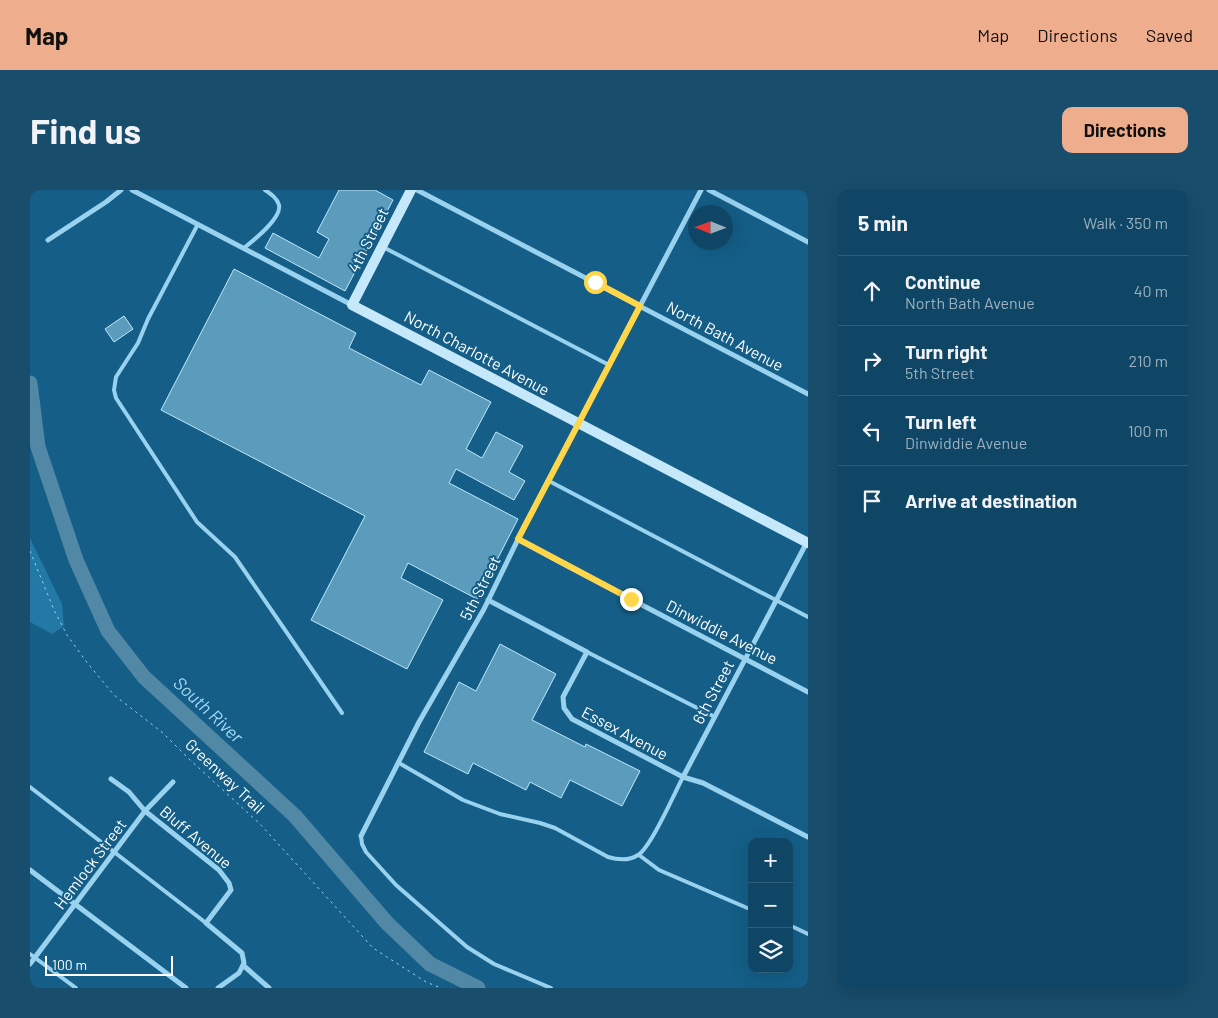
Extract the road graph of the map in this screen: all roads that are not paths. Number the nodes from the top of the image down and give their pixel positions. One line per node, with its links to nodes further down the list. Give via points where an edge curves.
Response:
1 (121, 190): 9 (street)
2 (132, 190): 8 (street, North Charlotte Avenue)
3 (265, 190): 12 (lane, via 276,198 278,215)
4 (411, 190): 11 (street, 4th Street)
5 (417, 190): 14 (street, North Bath Avenue)
6 (701, 190): 14 (street, 5th Street)
7 (709, 190): 10 (street)
8 (198, 224): 12 (street, North Charlotte Avenue); 27 (lane, via 138,343 116,377 116,398 197,522 236,557)
9 (48, 240)
10 (808, 242)
11 (381, 246): 13 (street, 4th Street); 15 (lane)
12 (244, 248): 13 (street, North Charlotte Avenue)
13 (352, 304): 17 (street, North Charlotte Avenue)
14 (640, 306): 15 (street, 5th Street); 16 (street, North Bath Avenue)
15 (609, 365): 17 (street, 5th Street)
16 (808, 394)
17 (578, 423): 18 (street, 5th Street); 20 (street, North Charlotte Avenue)
18 (549, 481): 19 (street, 5th Street); 22 (lane)
19 (518, 539): 21 (street, 5th Street); 25 (street, Dinwiddie Avenue)
20 (807, 541): 22 (street, 6th Street)
21 (488, 600): 24 (street); 29 (street, 5th Street)
22 (776, 600): 23 (lane); 25 (street, 6th Street)
23 (808, 617)
24 (587, 652): 28 (lane); 30 (street, Essex Avenue, via 563,697 562,704 567,714)
25 (745, 658): 26 (street, Dinwiddie Avenue); 28 (street, 6th Street)
26 (808, 692)
27 (342, 712)
28 (715, 717): 30 (street, 6th Street)
29 (398, 763): 35 (street, 5th Street); 38 (lane, via 463,800 554,828 608,857 628,859)
30 (683, 778): 36 (street, Essex Avenue, via 703,783); 38 (lane, via 648,846)
31 (111, 779): 34 (street, Bluff Avenue, via 129,792)
32 (173, 782): 34 (street, Hemlock Street)
33 (30, 787): 37 (lane)
34 (145, 811): 37 (street, Hemlock Street); 42 (street, Bluff Avenue, via 219,870 229,883 231,890)
35 (361, 836): 52 (lane, via 366,852 396,885 467,947 494,964)
36 (808, 837)
37 (114, 852): 40 (street, Hemlock Street); 42 (lane)
38 (639, 855): 41 (lane, via 658,870)
39 (30, 870): 40 (street)
40 (75, 904): 45 (street, Hemlock Street); 49 (street)
41 (748, 908)
42 (206, 923): 47 (street, via 242,953)
43 (793, 927): 44 (lane)
44 (808, 934)
45 (32, 955): 46 (street, Hemlock Street); 48 (lane)
46 (30, 964)
47 (244, 966): 50 (street); 51 (street)
48 (76, 988)
49 (186, 988)
50 (218, 988)
51 (269, 988)
52 (551, 988)

